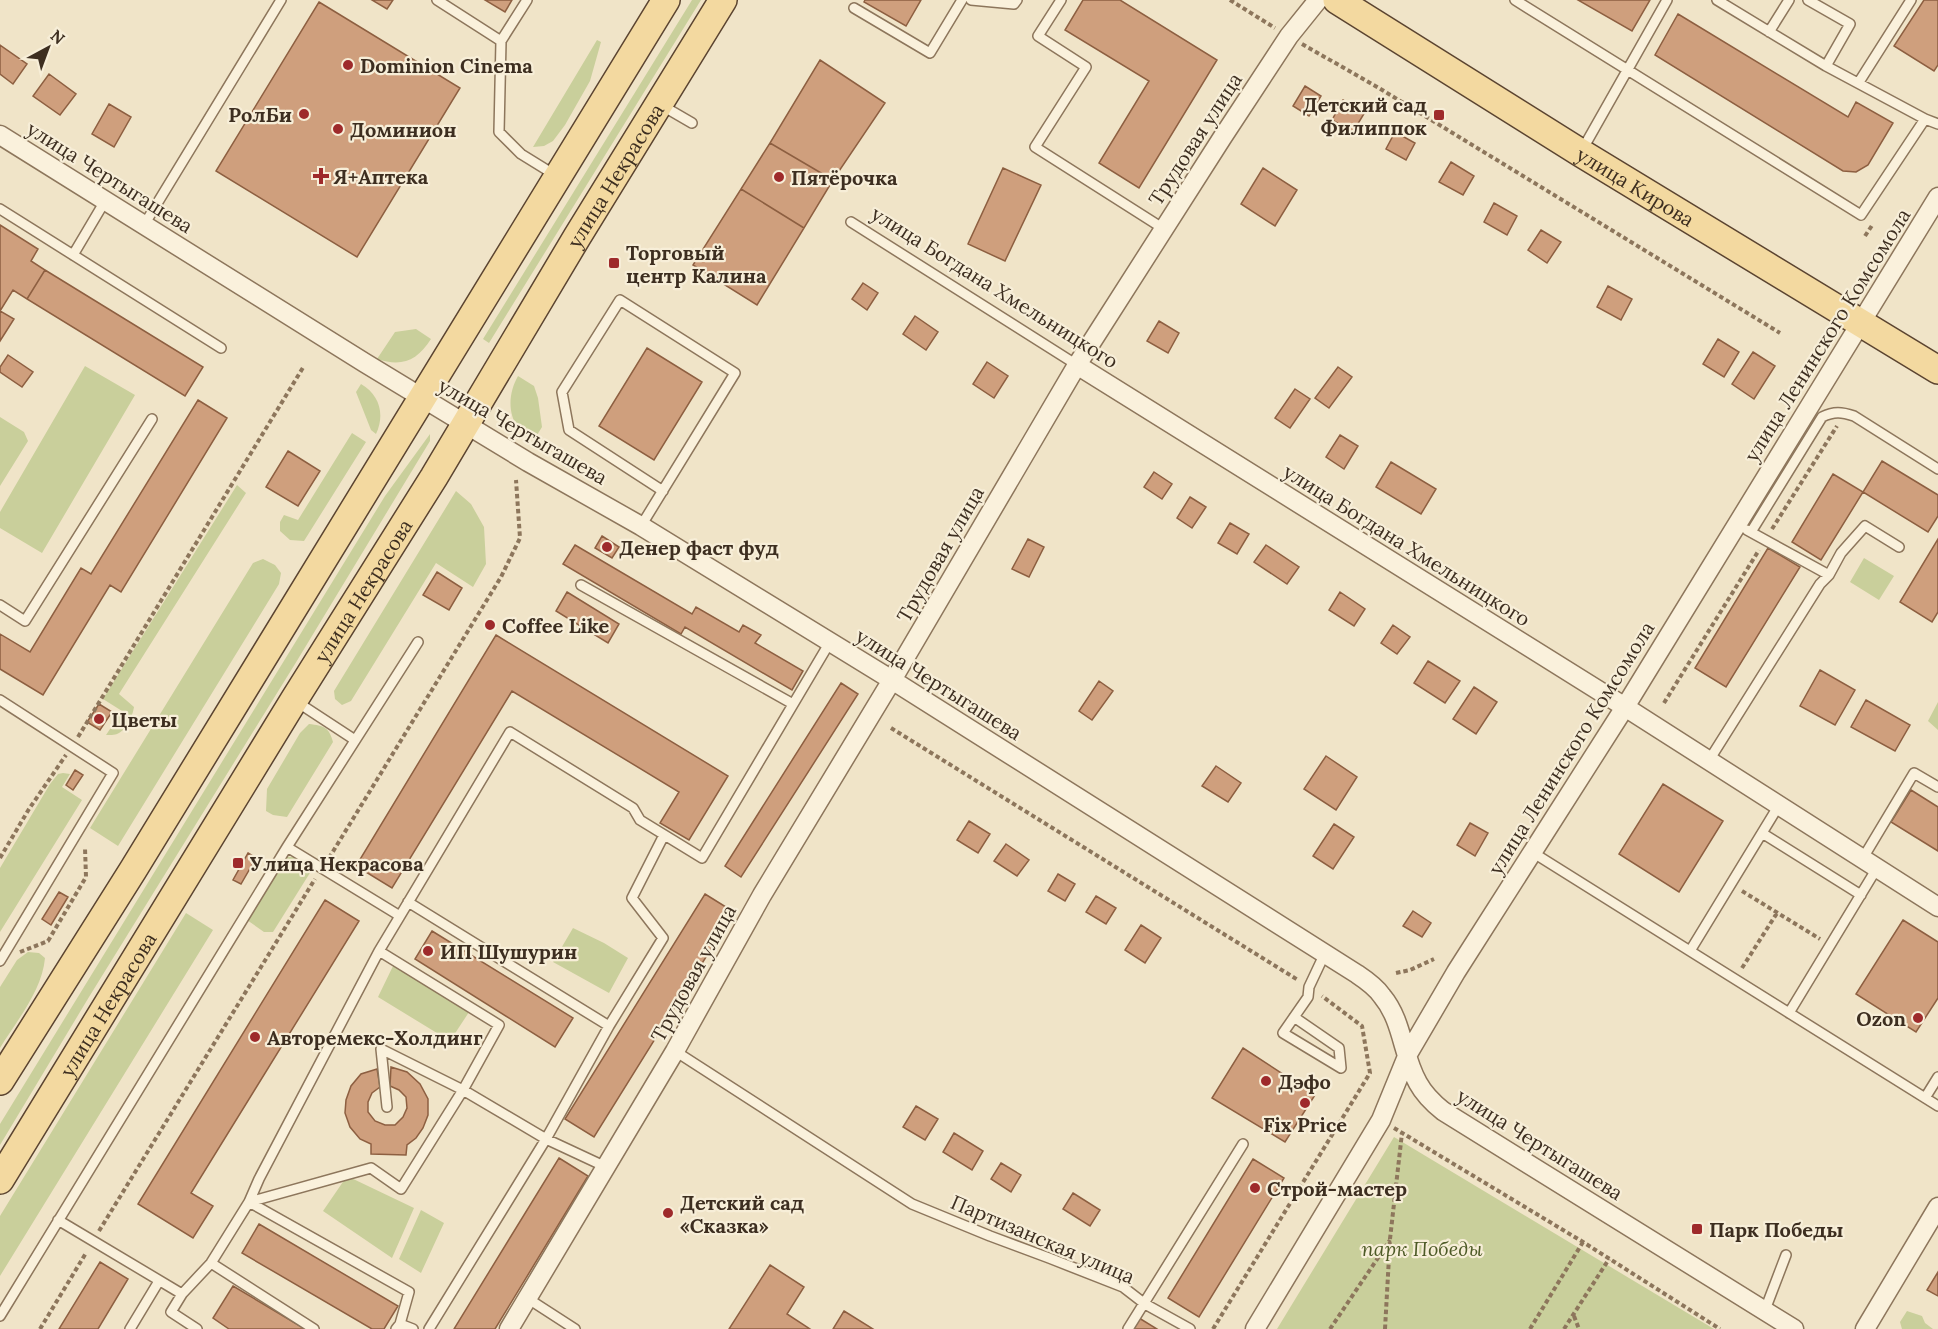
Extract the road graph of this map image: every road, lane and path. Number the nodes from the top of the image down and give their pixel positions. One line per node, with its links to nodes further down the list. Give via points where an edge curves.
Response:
1 (281, 0): 37 (lane)
2 (437, 0): 22 (lane)
3 (526, 0): 22 (lane)
4 (666, 0): 32 (main road)
5 (723, 0): 26 (main road, улица Некрасова)
6 (962, 0): 19 (lane, via 930,53)
7 (971, 0): 8 (lane, via 1014,4)
8 (1017, 0)
9 (1061, 0): 38 (lane, via 1038,36 1086,67 1035,147)
10 (1230, 0): 21 (path)
11 (1318, 0): 21 (street, Трудовая улица)
12 (1337, 0): 31 (main road, улица Кирова)
13 (1515, 0): 24 (lane)
14 (1667, 0): 24 (lane)
15 (1717, 0): 20 (lane)
16 (1789, 0): 20 (lane)
17 (1809, 0): 23 (lane, via 1851,24)
18 (1911, 0): 25 (lane)
19 (854, 8)
20 (1769, 32): 23 (lane)
21 (1289, 36): 38 (street, Трудовая улица); 41 (path)
22 (501, 41): 32 (lane, via 499,132 521,154)
23 (1826, 66): 25 (lane)
24 (1627, 69): 27 (lane, via 1861,215); 31 (lane)
25 (1859, 82): 27 (lane)
26 (659, 104): 28 (lane); 48 (main road, улица Некрасова)
27 (1925, 119): 29 (lane)
28 (692, 123)
29 (1938, 124)
30 (0, 135): 34 (street, улица Чертыгашева)
31 (1581, 153): 40 (main road, улица Кирова)
32 (558, 177): 46 (main road)
33 (1938, 197): 40 (street, улица Ленинского Комсомола)
34 (105, 201): 37 (street, улица Чертыгашева); 39 (lane)
35 (0, 209): 39 (lane)
36 (851, 222): 43 (lane, улица Богдана Хмельницкого)
37 (144, 225): 46 (street, улица Чертыгашева)
38 (1164, 229): 43 (street, Трудовая улица)
39 (73, 255): 42 (lane)
40 (1860, 323): 45 (main road, улица Кирова); 53 (street, улица Ленинского Комсомола)
41 (1780, 333)
42 (222, 348)
43 (1077, 365): 60 (street, Трудовая улица); 64 (street, улица Богдана Хмельницкого)
44 (304, 366): 67 (path)
45 (1938, 370)
46 (423, 399): 48 (street, улица Чертыгашева); 100 (main road)
47 (152, 419): 57 (lane, via 25,621)
48 (465, 424): 52 (street, улица Чертыгашева); 62 (main road, улица Некрасова)
49 (1938, 469): 53 (lane, via 1854,416 1831,413 1822,417)
50 (516, 480): 78 (path, via 520,538 501,577)
51 (663, 491): 51 (lane, via 735,373 620,300 562,392 569,430); 52 (lane)
52 (641, 526): 59 (street, улица Чертыгашева)
53 (1744, 528): 55 (lane); 64 (street, улица Ленинского Комсомола)
54 (1899, 547): 55 (lane, via 1865,526 1840,553)
55 (1829, 575): 68 (lane)
56 (581, 585): 63 (lane)
57 (0, 605)
58 (418, 642): 66 (lane)
59 (830, 642): 60 (street, улица Чертыгашева); 63 (lane)
60 (892, 680): 88 (street, улица Чертыгашева); 97 (street, Трудовая улица, via 762,895)
61 (0, 700): 67 (lane)
62 (294, 700): 66 (lane); 110 (main road, улица Некрасова)
63 (793, 704): 72 (lane, via 702,858)
64 (1625, 707): 68 (street, улица Богдана Хмельницкого); 75 (street, улица Ленинского Комсомола)
65 (891, 728): 93 (path)
66 (355, 740): 74 (lane)
67 (71, 747): 76 (path); 90 (lane, via 113,773)
68 (1708, 762): 70 (street, улица Богдана Хмельницкого)
69 (1938, 787): 77 (lane, via 1914,773)
70 (1779, 805): 71 (lane); 77 (street, улица Богдана Хмельницкого)
71 (1762, 833): 79 (lane); 80 (lane)
72 (664, 835): 81 (lane, via 640,820 633,808 510,732); 96 (lane, via 632,898 663,938)
73 (85, 841): 90 (path, via 86,877 48,941)
74 (287, 847): 78 (lane); 113 (lane)
75 (1532, 852): 87 (lane); 98 (street, улица Ленинского Комсомола)
76 (0, 858)
77 (1870, 863): 80 (lane); 82 (street, улица Богдана Хмельницкого)
78 (322, 868): 84 (lane); 115 (path)
79 (1731, 884): 83 (path); 87 (lane)
80 (1861, 895): 85 (lane)
81 (408, 902): 84 (lane); 96 (lane)
82 (1938, 907)
83 (1777, 913): 85 (path); 92 (path)
84 (400, 916): 86 (lane)
85 (1830, 946): 94 (lane)
86 (380, 951): 101 (lane, via 499,1025); 111 (lane)
87 (1690, 951): 92 (lane)
88 (1325, 953): 93 (lane); 98 (street, улица Чертыгашева, via 1382,995 1399,1026)
89 (1434, 959): 91 (path)
90 (0, 961)
91 (1396, 972)
92 (1735, 979): 94 (lane)
93 (1309, 987): 95 (lane, via 1308,997); 138 (path, via 1362,1026 1370,1073)
94 (1789, 1013): 102 (lane)
95 (1294, 1017): 95 (lane, via 1283,1033 1341,1068 1339,1048)
96 (609, 1026): 107 (lane)
97 (675, 1051): 109 (street, Трудовая улица); 123 (lane, Партизанская улица, via 912,1204 1123,1287)
98 (1408, 1054): 124 (street, улица Чертыгашева, via 1423,1092 1443,1111); 139 (street, улица Ленинского Комсомола, via 1381,1120)
99 (1938, 1077): 102 (lane)
100 (0, 1081)
101 (463, 1090): 104 (lane, via 381,1049); 107 (lane); 111 (lane, via 401,1189 371,1168)
102 (1925, 1098): 103 (lane)
103 (1938, 1106)
104 (387, 1107)
105 (1394, 1128): 106 (path)
106 (1402, 1133): 114 (path); 116 (path)
107 (546, 1139): 109 (lane); 133 (lane)
108 (1243, 1144): 123 (lane)
109 (607, 1167): 122 (street, Трудовая улица)
110 (0, 1180)
111 (249, 1202): 119 (lane); 127 (lane, via 409,1292)
112 (1938, 1207): 147 (street)
113 (58, 1220): 115 (lane); 126 (lane)
114 (1390, 1239): 140 (path); 141 (path)
115 (93, 1241): 120 (lane); 128 (path)
116 (1583, 1242): 118 (path); 142 (path)
117 (1786, 1255): 124 (lane)
118 (1609, 1259): 125 (path); 145 (path)
119 (211, 1263): 121 (lane); 131 (lane)
120 (159, 1281): 121 (lane); 129 (lane)
121 (182, 1294): 130 (lane, via 171,1312)
122 (527, 1298): 134 (street, Трудовая улица); 135 (lane)
123 (1144, 1304): 136 (lane); 137 (lane, Партизанская улица)
124 (1765, 1310): 146 (street, улица Чертыгашева)
125 (1574, 1315): 143 (path); 144 (path)
126 (0, 1316)
127 (398, 1326): 132 (lane)
128 (40, 1329)
129 (130, 1329)
130 (197, 1329)
131 (314, 1329)
132 (413, 1329)
133 (429, 1329)
134 (509, 1329)
135 (575, 1329)
136 (1128, 1329)
137 (1190, 1329)
138 (1213, 1329)
139 (1255, 1329)
140 (1330, 1329)
141 (1385, 1329)
142 (1530, 1329)
143 (1564, 1329)
144 (1579, 1329)
145 (1720, 1329)
146 (1794, 1329)
147 (1865, 1329)

